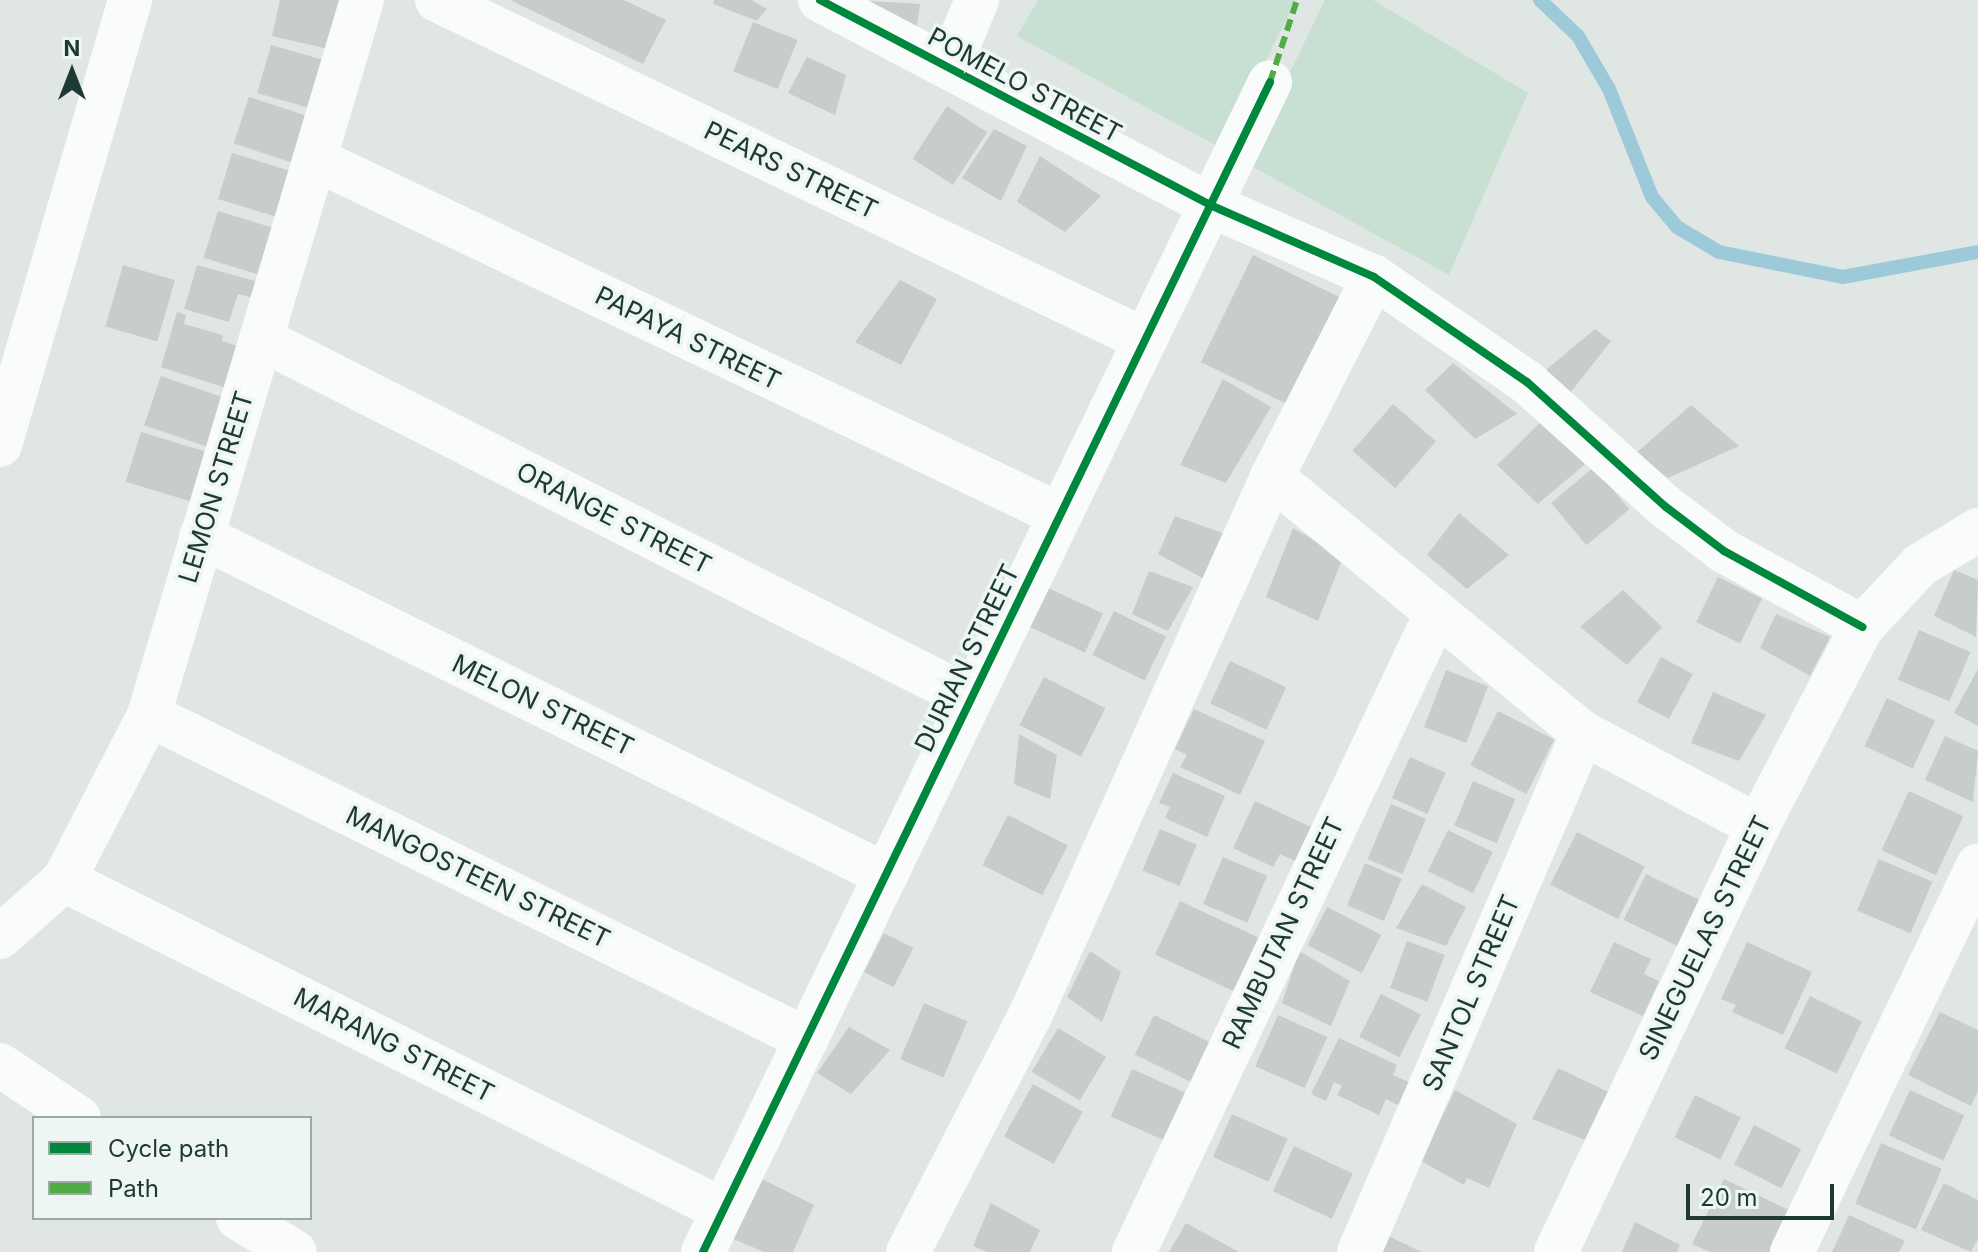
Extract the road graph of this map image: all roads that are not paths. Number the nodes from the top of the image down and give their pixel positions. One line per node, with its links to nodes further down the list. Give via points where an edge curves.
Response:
1 (130, 0): 13 (street)
2 (362, 0): 8 (street, LEMON STREET)
3 (437, 0): 12 (street, PEARS STREET)
4 (820, 0): 6 (street, POMELO STREET)
5 (977, 0): 6 (street)
6 (949, 67): 9 (street, POMELO STREET)
7 (1270, 82): 9 (street, DURIAN STREET)
8 (317, 160): 11 (street, LEMON STREET); 15 (street, PAPAYA STREET)
9 (1210, 205): 10 (street, POMELO STREET); 12 (street, DURIAN STREET)
10 (1374, 277): 14 (street); 19 (street, POMELO STREET, via 1527,382 1666,507 1724,551)
11 (261, 339): 17 (street, LEMON STREET); 20 (street, ORANGE STREET)
12 (1145, 340): 15 (street, DURIAN STREET)
13 (0, 445)
14 (1272, 477): 18 (street); 35 (street, via 1030,1016)
15 (1060, 515): 20 (street, DURIAN STREET)
16 (1978, 530): 19 (street, SINEGUELAS STREET, via 1920,565)
17 (201, 536): 21 (street, LEMON STREET); 25 (street, MELON STREET)
18 (1435, 616): 22 (street); 36 (street, RAMBUTAN STREET)
19 (1862, 627): 23 (street, SINEGUELAS STREET)
20 (968, 697): 25 (street, DURIAN STREET)
21 (149, 715): 26 (street, LEMON STREET); 28 (street, MANGOSTEEN STREET)
22 (1583, 733): 23 (street); 37 (street, SANTOL STREET)
23 (1758, 826): 38 (street, SINEGUELAS STREET)
24 (1978, 865): 39 (street)
25 (886, 875): 28 (street, DURIAN STREET)
26 (64, 880): 27 (street, LEMON STREET); 31 (street, MARANG STREET)
27 (1, 935)
28 (806, 1039): 31 (street, DURIAN STREET)
29 (0, 1065): 30 (street)
30 (76, 1116)
31 (723, 1210): 34 (street, DURIAN STREET)
32 (241, 1220): 33 (street)
33 (295, 1252)
34 (703, 1252)
35 (908, 1252)
36 (1134, 1252)
37 (1359, 1252)
38 (1556, 1252)
39 (1792, 1252)

